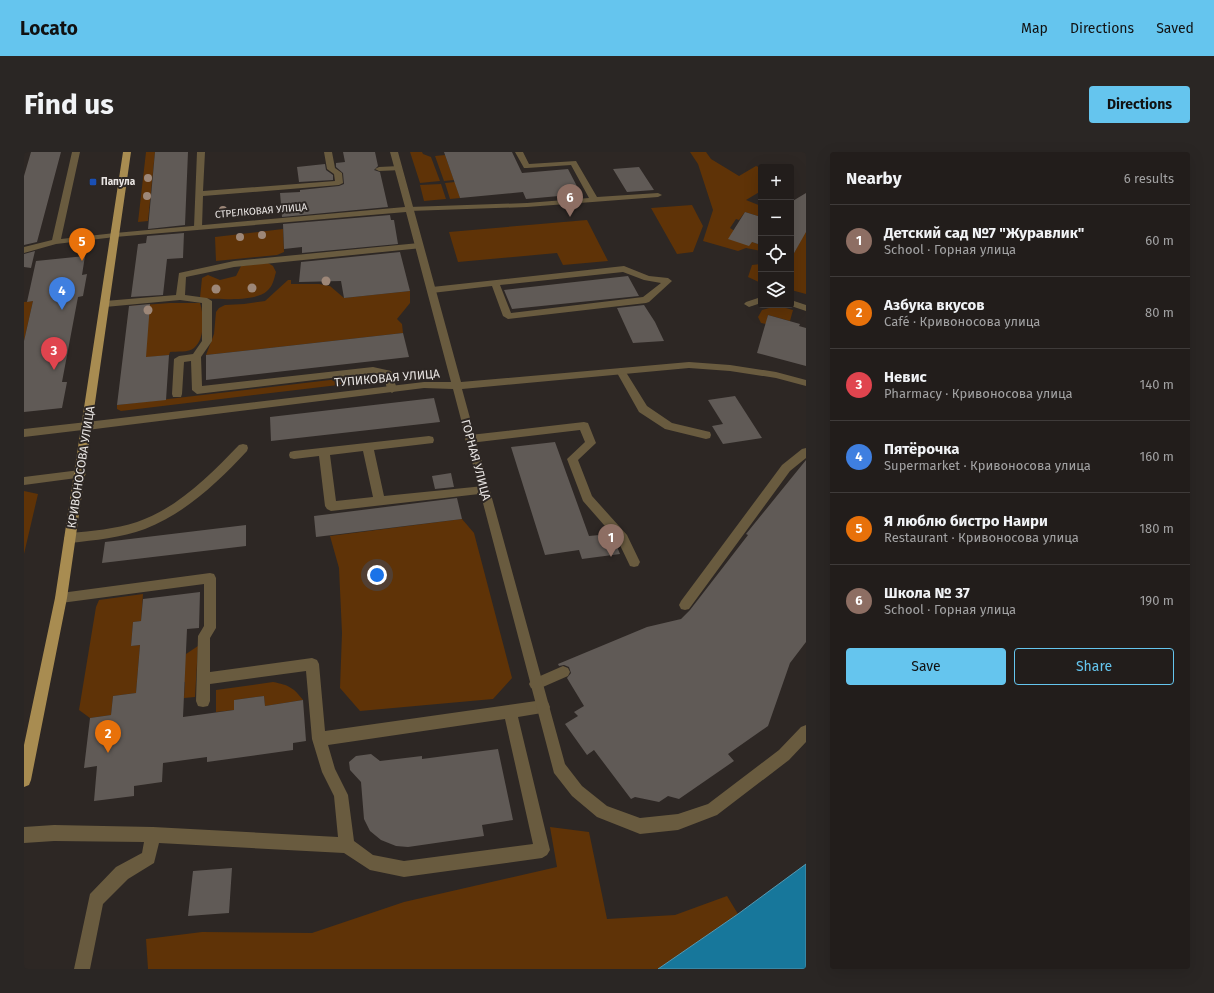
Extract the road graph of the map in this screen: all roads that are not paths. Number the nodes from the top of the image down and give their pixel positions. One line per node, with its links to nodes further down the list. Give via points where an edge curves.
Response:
1 (76, 152): 17 (street)
2 (127, 152): 16 (main road, КРИВОНОСОВА УЛИЦА)
3 (201, 152): 11 (street)
4 (328, 152): 10 (street, via 331,169)
5 (394, 152): 7 (street, ГОРНАЯ УЛИЦА)
6 (519, 152): 13 (street, via 527,166 573,163)
7 (399, 168): 8 (street); 14 (street, ГОРНАЯ УЛИЦА)
8 (379, 169)
9 (346, 172): 10 (street)
10 (338, 173): 11 (street, via 339,183)
11 (199, 194): 15 (street)
12 (658, 195): 13 (street, СТРЕЛКОВАЯ УЛИЦА)
13 (594, 199): 14 (street, СТРЕЛКОВАЯ УЛИЦА, via 528,205)
14 (410, 210): 15 (street, СТРЕЛКОВАЯ УЛИЦА); 18 (street, ГОРНАЯ УЛИЦА)
15 (198, 228): 16 (street, СТРЕЛКОВАЯ УЛИЦА)
16 (115, 235): 17 (street, СТРЕЛКОВАЯ УЛИЦА); 24 (main road, КРИВОНОСОВА УЛИЦА)
17 (56, 242): 19 (street, СТРЕЛКОВАЯ УЛИЦА)
18 (419, 246): 21 (street, ГОРНАЯ УЛИЦА); 22 (street, via 255,261 182,275)
19 (24, 250)
20 (495, 283): 20 (street, via 508,316 646,300 668,282 647,278 624,269); 21 (street)
21 (432, 290): 31 (street, ГОРНАЯ УЛИЦА)
22 (180, 297): 24 (street); 28 (street, via 207,302 208,341)
23 (758, 301): 25 (street)
24 (105, 304): 34 (main road, КРИВОНОСОВА УЛИЦА)
25 (749, 304)
26 (794, 304): 27 (street)
27 (806, 308)
28 (196, 357): 32 (street, via 197,390 374,370 388,373); 33 (street, via 179,359)
29 (621, 371): 30 (street, ТУПИКОВАЯ УЛИЦА, via 689,365 738,370); 31 (street, ТУПИКОВАЯ УЛИЦА); 36 (street, via 643,409 669,426)
30 (806, 383)
31 (456, 386): 32 (street, ТУПИКОВАЯ УЛИЦА, via 424,385); 37 (street, ГОРНАЯ УЛИЦА)
32 (392, 389): 34 (street, ТУПИКОВАЯ УЛИЦА)
33 (177, 394)
34 (87, 426): 35 (street, ТУПИКОВАЯ УЛИЦА); 44 (main road, КРИВОНОСОВА УЛИЦА)
35 (24, 434)
36 (706, 435)
37 (470, 439): 46 (street, ГОРНАЯ УЛИЦА); 49 (street, via 584,426 591,443 572,459 588,498 623,538)
38 (429, 440): 39 (street)
39 (368, 447): 41 (street); 47 (street)
40 (243, 448): 48 (street, via 210,482 179,506 142,524 106,534)
41 (324, 452): 43 (street); 47 (street, via 331,506)
42 (806, 452): 51 (street, via 786,468)
43 (294, 455)
44 (80, 474): 45 (street); 48 (main road, КРИВОНОСОВА УЛИЦА)
45 (24, 481)
46 (484, 490): 47 (street); 54 (street, ГОРНАЯ УЛИЦА)
47 (379, 501)
48 (70, 538): 50 (main road, КРИВОНОСОВА УЛИЦА)
49 (634, 562)
50 (61, 598): 53 (street, via 210,578 210,628 204,636); 60 (main road, КРИВОНОСОВА УЛИЦА)
51 (685, 605)
52 (563, 672): 54 (street)
53 (203, 679): 55 (street); 59 (street, via 312,664)
54 (536, 684): 56 (street, ГОРНАЯ УЛИЦА)
55 (203, 701)
56 (543, 708): 57 (street); 58 (street, ГОРНАЯ УЛИЦА, via 559,768 577,791 602,812 640,826 678,822 712,810 784,755)
57 (510, 712): 59 (street); 63 (street, via 542,850 404,869 370,862)
58 (806, 732)
59 (319, 739): 63 (street, via 329,772 340,795)
60 (24, 780)
61 (153, 834): 62 (street); 63 (street); 64 (street, via 149,858 122,873 96,900)
62 (24, 835)
63 (347, 845)
64 (82, 969)

